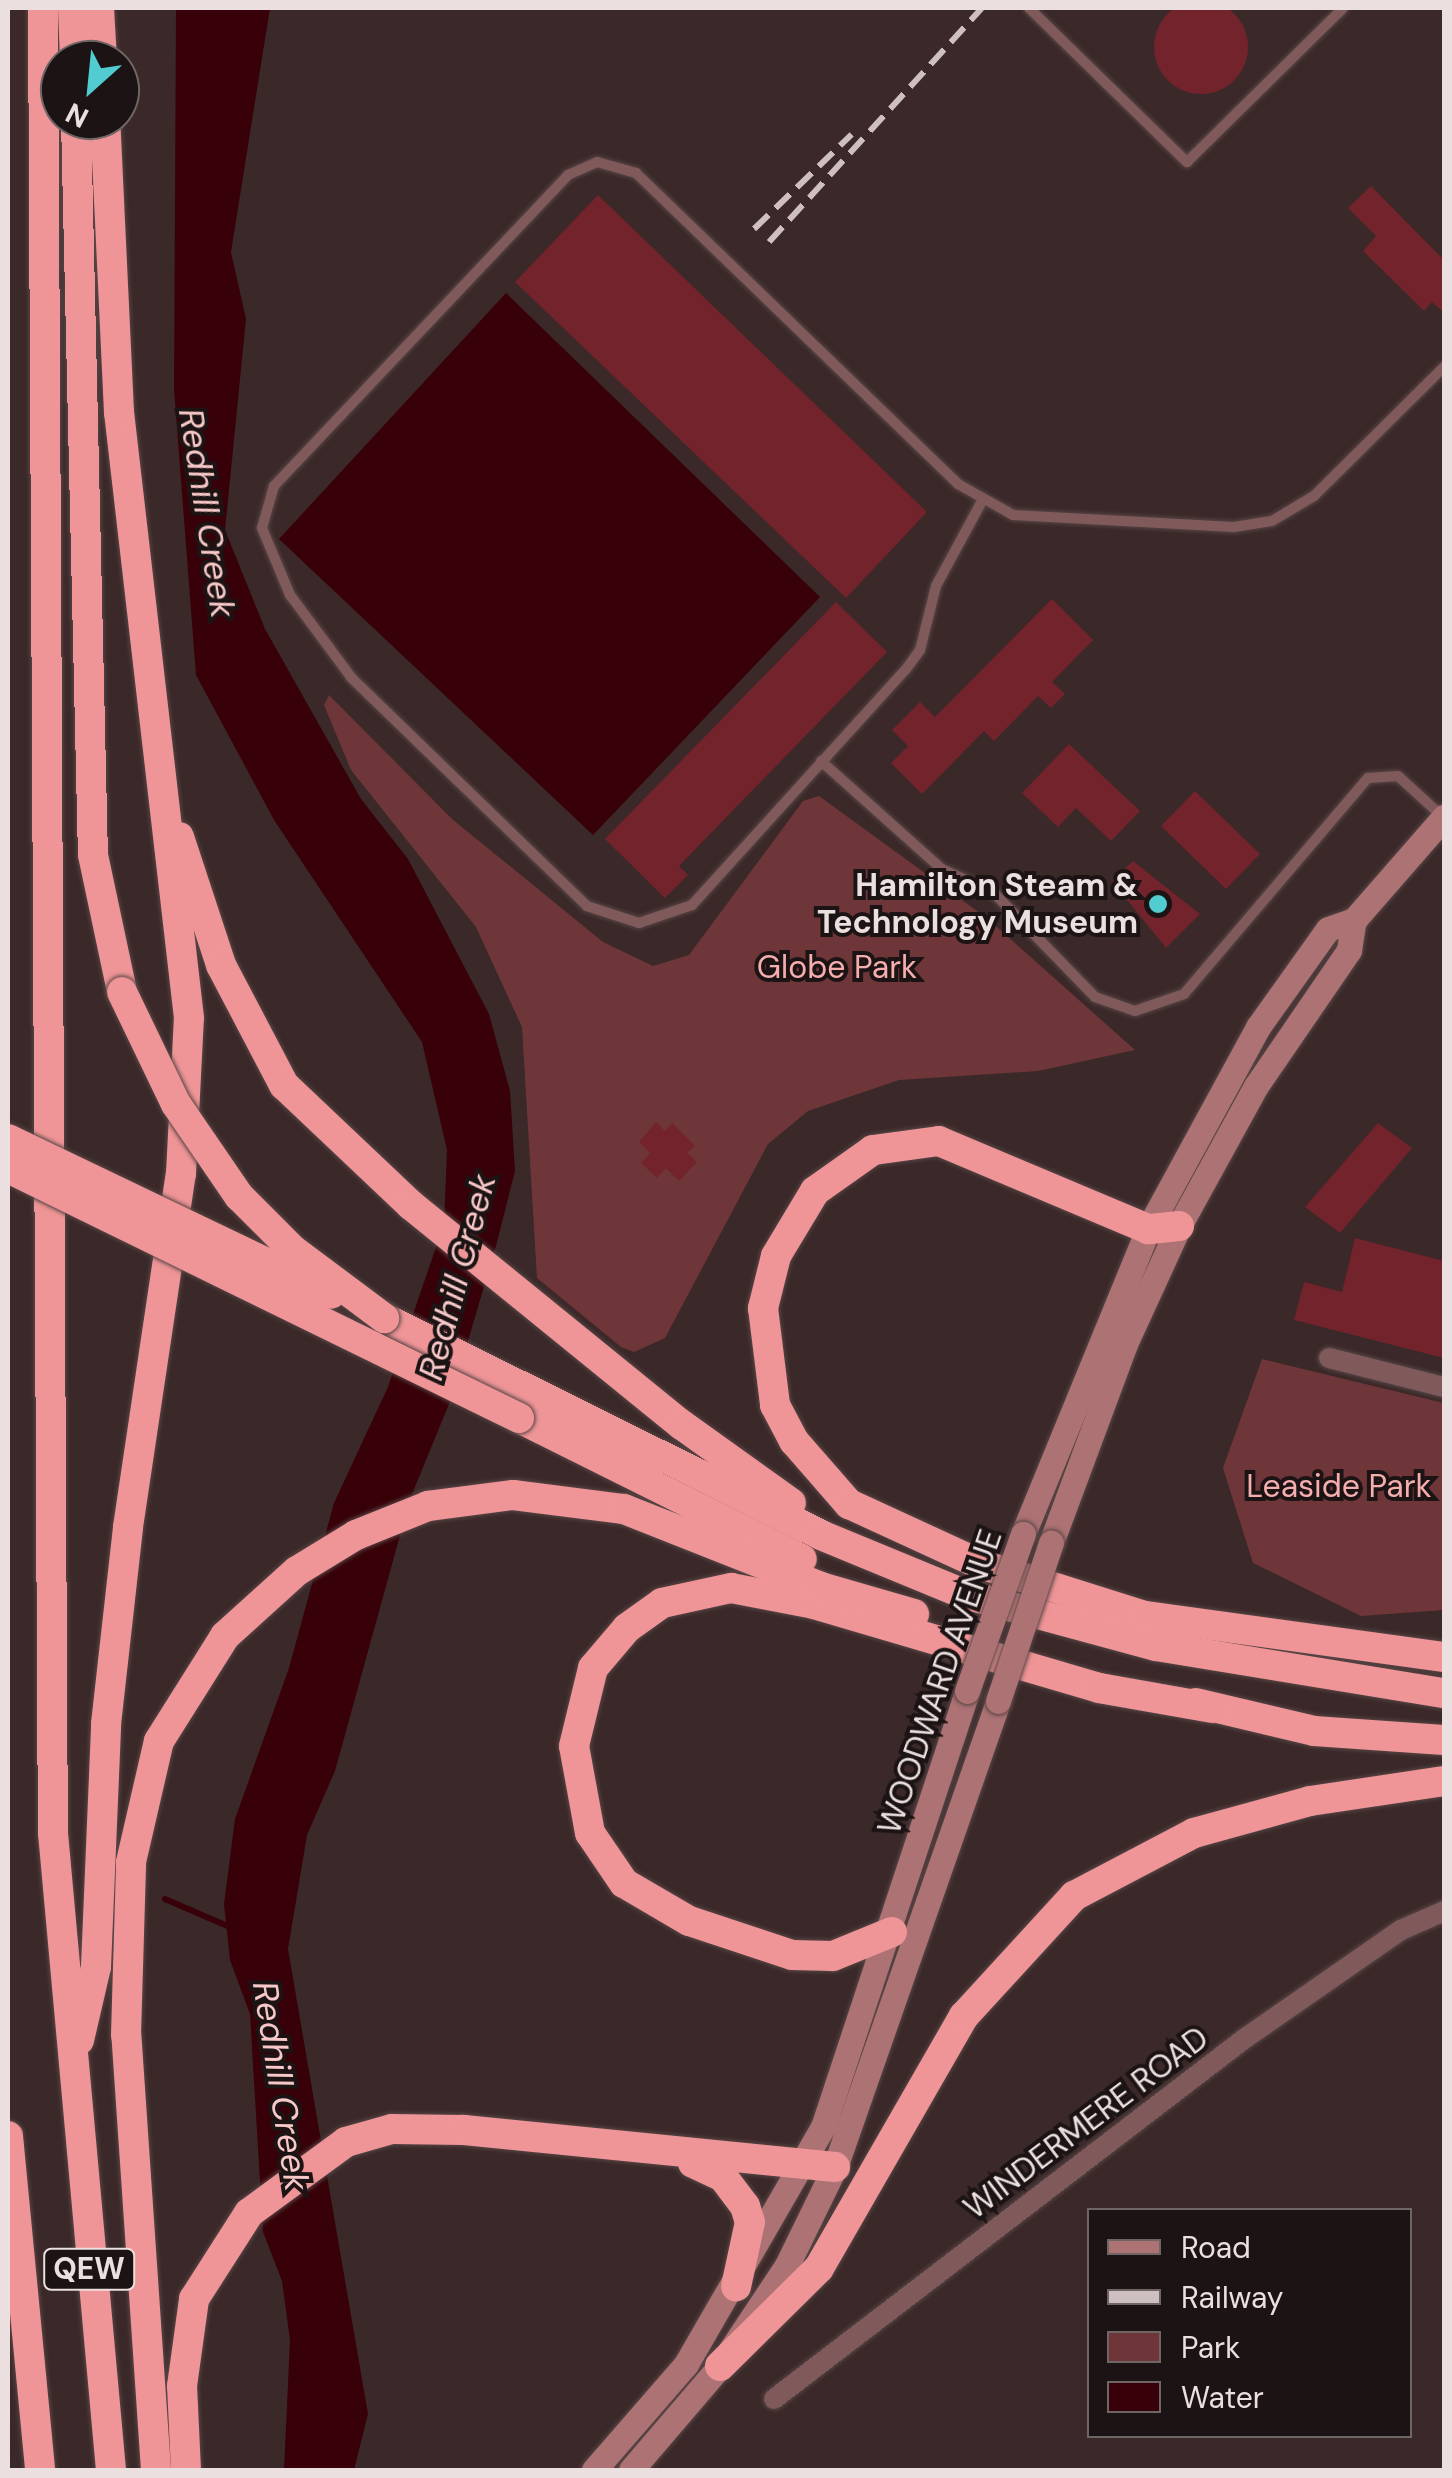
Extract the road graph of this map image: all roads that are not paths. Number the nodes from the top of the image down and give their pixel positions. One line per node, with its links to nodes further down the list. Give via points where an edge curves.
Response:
1 (42, 8): 32 (highway, QEW, via 46,1508 53,1833)
2 (73, 8): 6 (highway)
3 (100, 8): 7 (highway)
4 (1029, 8): 5 (lane, via 1186,162)
5 (1343, 8)
6 (74, 40)
7 (101, 40)
8 (76, 140): 20 (highway, bridge, via 94,855 122,992 176,1104 240,1196 293,1250)
9 (106, 140): 13 (highway, via 120,412)
10 (1444, 367): 11 (lane, via 1314,496 1263,524 1013,515)
11 (982, 503): 12 (lane, via 936,586 920,650); 12 (lane, via 636,173 606,161 568,174 270,494 262,519 268,554 322,644 587,906 639,924 683,911)
12 (821, 761): 14 (lane, via 942,869 994,893 1095,997 1135,1011 1184,994 1368,778 1398,776)
13 (168, 812): 23 (highway, via 248,1030 308,1110 735,1465); 32 (highway, via 189,1018 181,1174 106,1724 96,1967)
14 (1444, 818): 15 (main road, WOODWARD AVENUE)
15 (1354, 920): 18 (main road, WOODWARD AVENUE, via 1349,950 1256,1086); 19 (main road, WOODWARD AVENUE, via 1328,929 1272,1004)
16 (8, 1139): 20 (highway, bridge)
17 (8, 1168): 24 (highway, bridge)
18 (1179, 1226): 19 (highway); 35 (main road, WOODWARD AVENUE, bridge, via 1125,1344 998,1701)
19 (1148, 1229): 25 (highway, via 939,1141 891,1143 852,1161 804,1206 766,1286 766,1369 794,1441 849,1504 977,1563 1145,1616); 31 (main road, WOODWARD AVENUE, bridge, via 1023,1534)
20 (384, 1318): 23 (highway)
21 (1329, 1358): 22 (street)
22 (1444, 1387)
23 (910, 1574): 26 (highway, via 1060,1626)
24 (914, 1614): 27 (highway, via 997,1646); 41 (highway, via 820,1587 624,1508 513,1494 428,1506 356,1536 257,1603 183,1693 159,1740 131,1862 127,2054)
25 (1444, 1658)
26 (1444, 1693)
27 (1213, 1708): 28 (highway, via 1314,1731); 31 (highway, via 1099,1688 814,1604 732,1588 662,1603 627,1628 594,1668 577,1709 574,1746 590,1832 624,1882 688,1920 792,1955 834,1956)
28 (1444, 1740)
29 (1444, 1781): 37 (highway, via 1310,1801 1194,1833 1074,1896 1024,1942 964,2016 820,2268)
30 (1444, 1910): 38 (street, WINDERMERE ROAD, via 1401,1930 1244,2039)
31 (892, 1932): 35 (main road, WOODWARD AVENUE)
32 (73, 2068): 40 (highway, QEW)
33 (8, 2136): 39 (highway, QEW)
34 (661, 2154): 35 (highway); 36 (highway, via 724,2176 745,2206 750,2222); 42 (highway, via 392,2129 346,2142 278,2186 216,2258 194,2299 186,2339)
35 (820, 2166): 36 (main road, WOODWARD AVENUE); 37 (main road, WOODWARD AVENUE, via 787,2265)
36 (736, 2286): 43 (main road, WOODWARD AVENUE, via 686,2364)
37 (720, 2366): 44 (main road, WOODWARD AVENUE)
38 (774, 2399)
39 (40, 2470)
40 (111, 2470)
41 (156, 2470)
42 (186, 2470)
43 (594, 2470)
44 (631, 2470)

